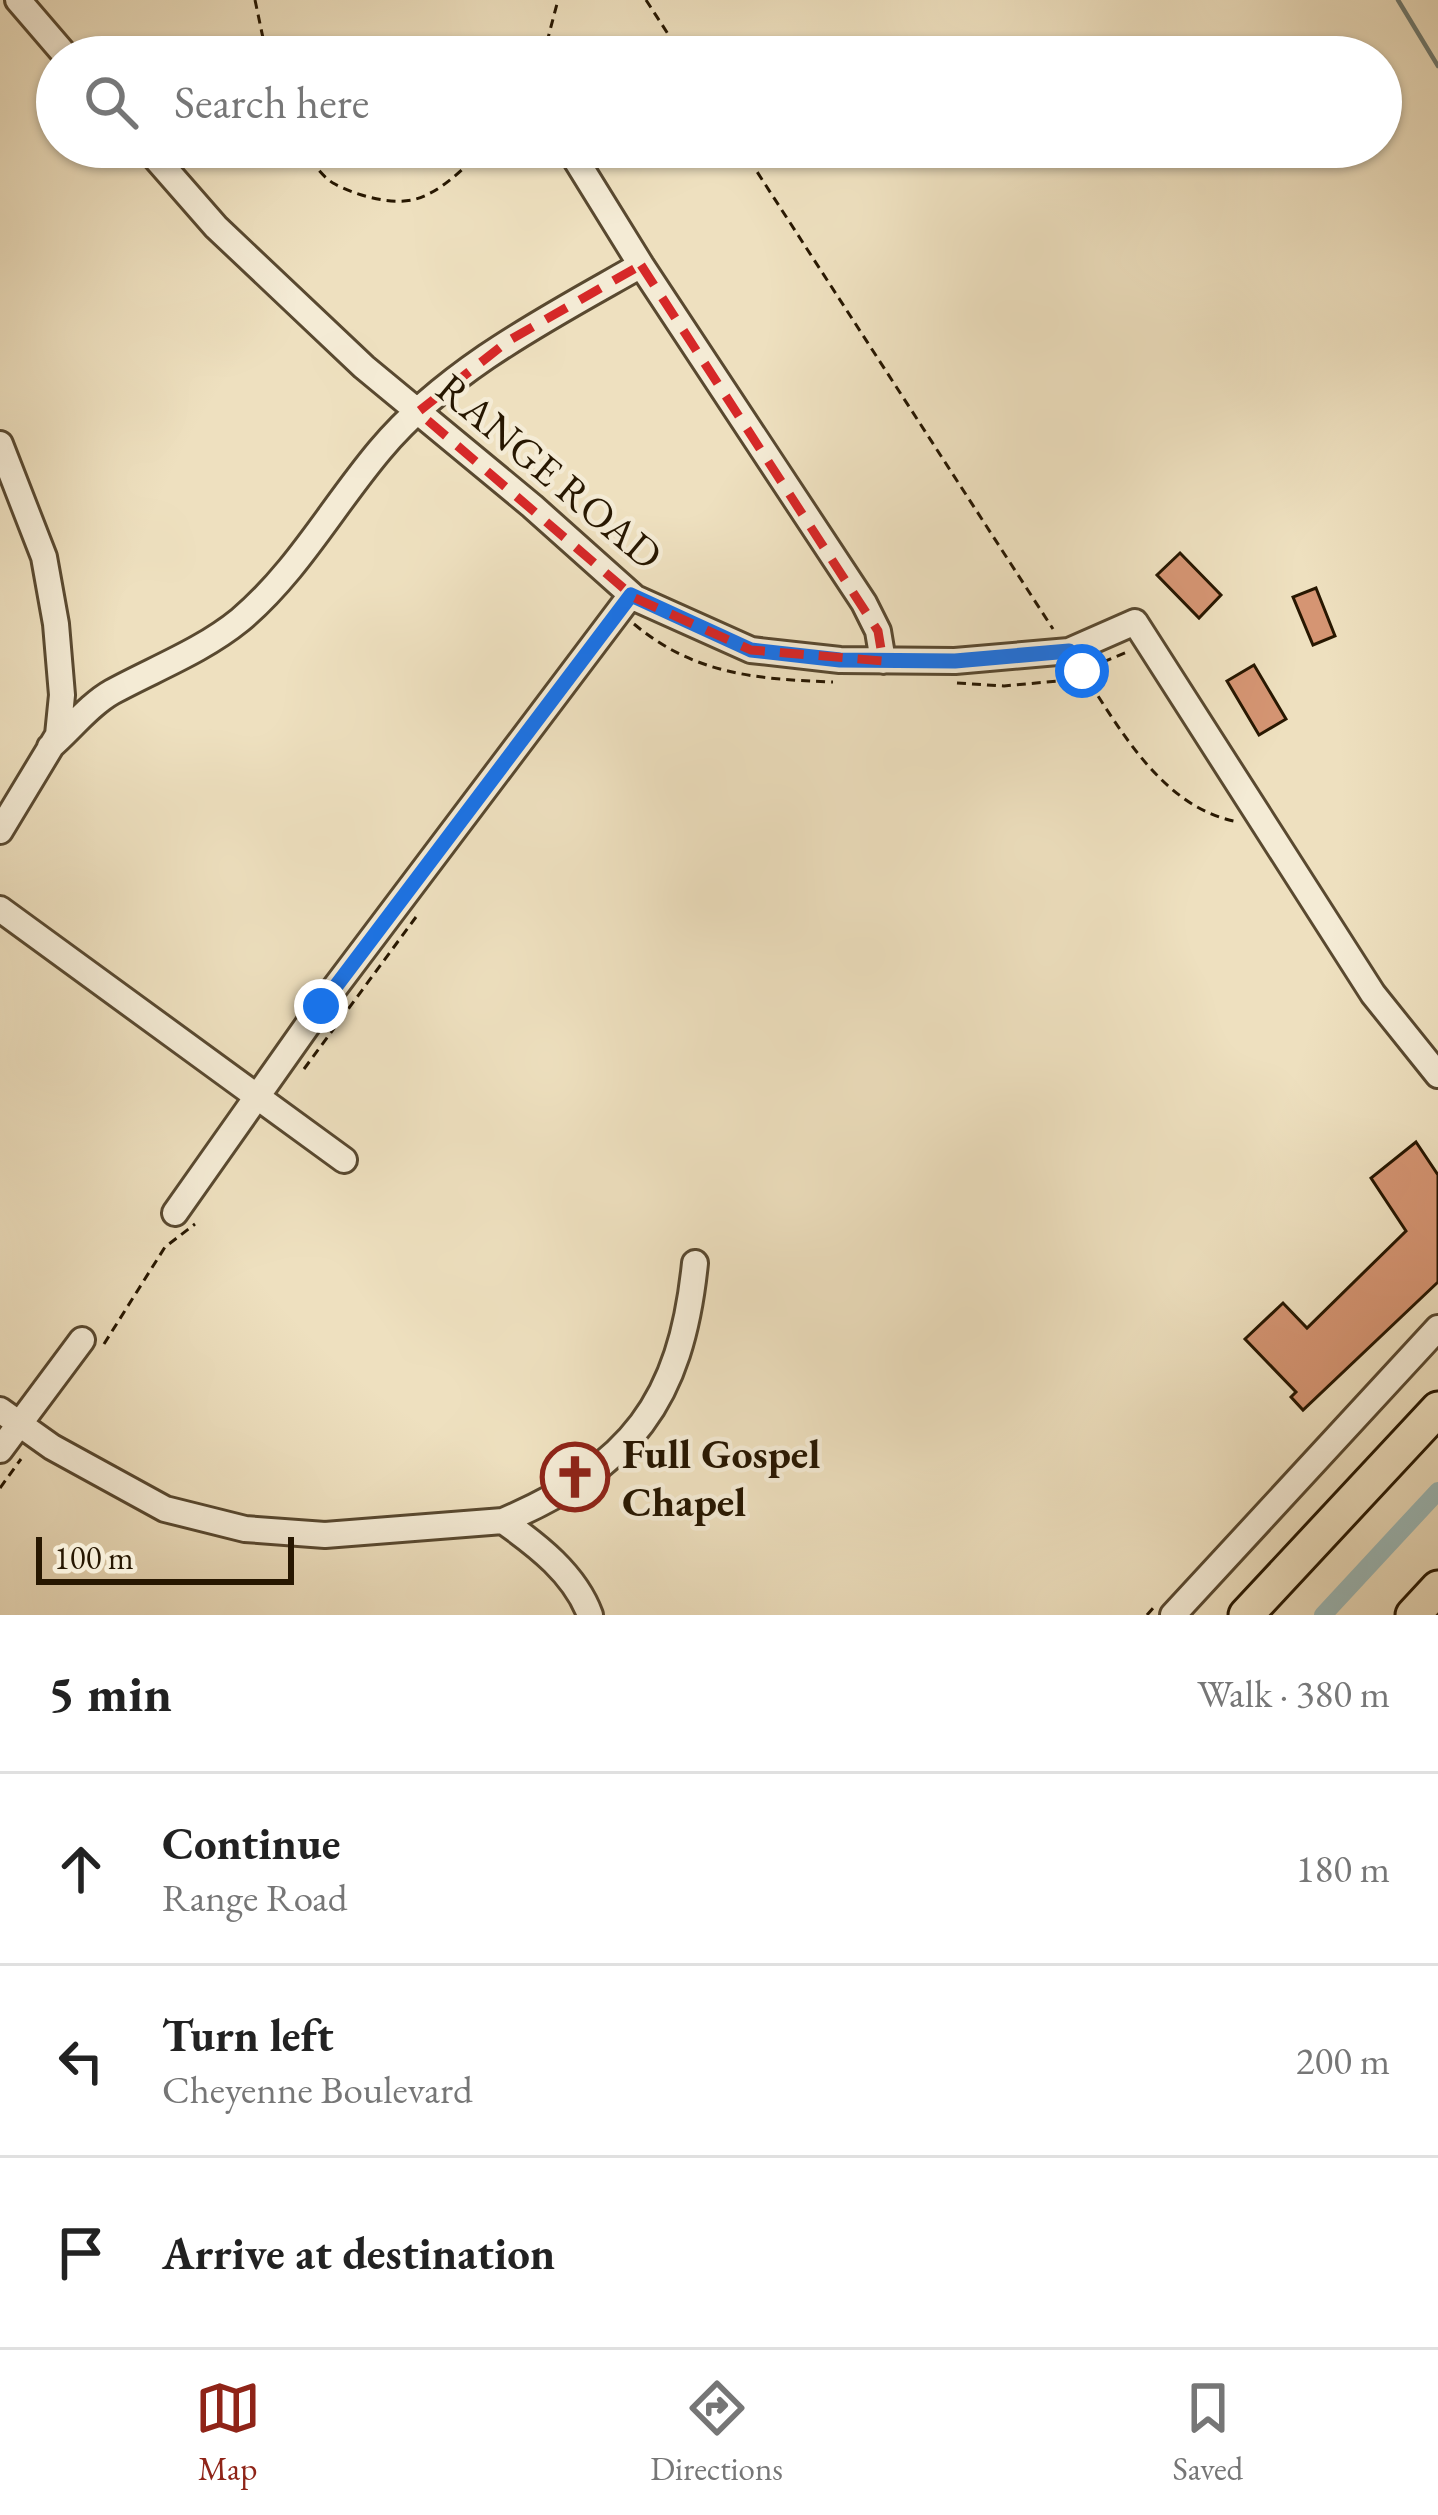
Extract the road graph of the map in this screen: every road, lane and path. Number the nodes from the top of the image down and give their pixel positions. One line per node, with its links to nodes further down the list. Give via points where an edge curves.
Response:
1 (18, 0): 5 (street)
2 (254, 0): 6 (path)
3 (558, 0): 7 (path)
4 (646, 0): 8 (path)
5 (49, 36)
6 (262, 36)
7 (549, 36)
8 (669, 36)
9 (165, 168): 15 (street, RANGE ROAD, via 216,226)
10 (318, 168): 11 (path, via 330,182 395,200 417,199)
11 (463, 168)
12 (581, 168): 14 (street)
13 (755, 168): 21 (path)
14 (641, 265): 15 (street, via 508,341); 20 (street, via 864,603)
15 (418, 412): 17 (street, RANGE ROAD); 24 (street, via 295,565 238,621 107,695)
16 (0, 443): 24 (street, via 51,590 62,695)
17 (631, 595): 20 (street, RANGE ROAD, via 751,650); 31 (street)
18 (632, 622): 22 (path, via 702,664 754,679)
19 (1130, 650): 21 (path)
20 (883, 661): 21 (street, RANGE ROAD)
21 (1076, 661): 23 (path, via 1058,681); 25 (path, via 1167,787 1189,805 1241,823); 30 (street, RANGE ROAD, via 1135,622 1373,994)
22 (837, 682)
23 (956, 683)
24 (50, 747): 26 (street)
25 (1228, 803)
26 (0, 831)
27 (0, 909): 31 (street)
28 (419, 913): 29 (path)
29 (304, 1069)
30 (1438, 1075)
31 (256, 1096): 32 (street); 33 (street)
32 (344, 1160)
33 (176, 1213)
34 (202, 1213): 37 (path, via 165,1247)
35 (695, 1263): 42 (street, via 690,1317 664,1395 614,1456 559,1497)
36 (1438, 1328): 45 (street)
37 (92, 1343): 39 (street)
38 (1438, 1408): 46 (highway)
39 (19, 1424): 40 (street); 41 (path); 42 (street, via 165,1510 245,1529 325,1534)
40 (0, 1450)
41 (0, 1488)
42 (503, 1520): 44 (street, via 541,1547)
43 (1438, 1588): 47 (highway)
44 (590, 1615)
45 (1173, 1615)
46 (1246, 1615)
47 (1413, 1615)

